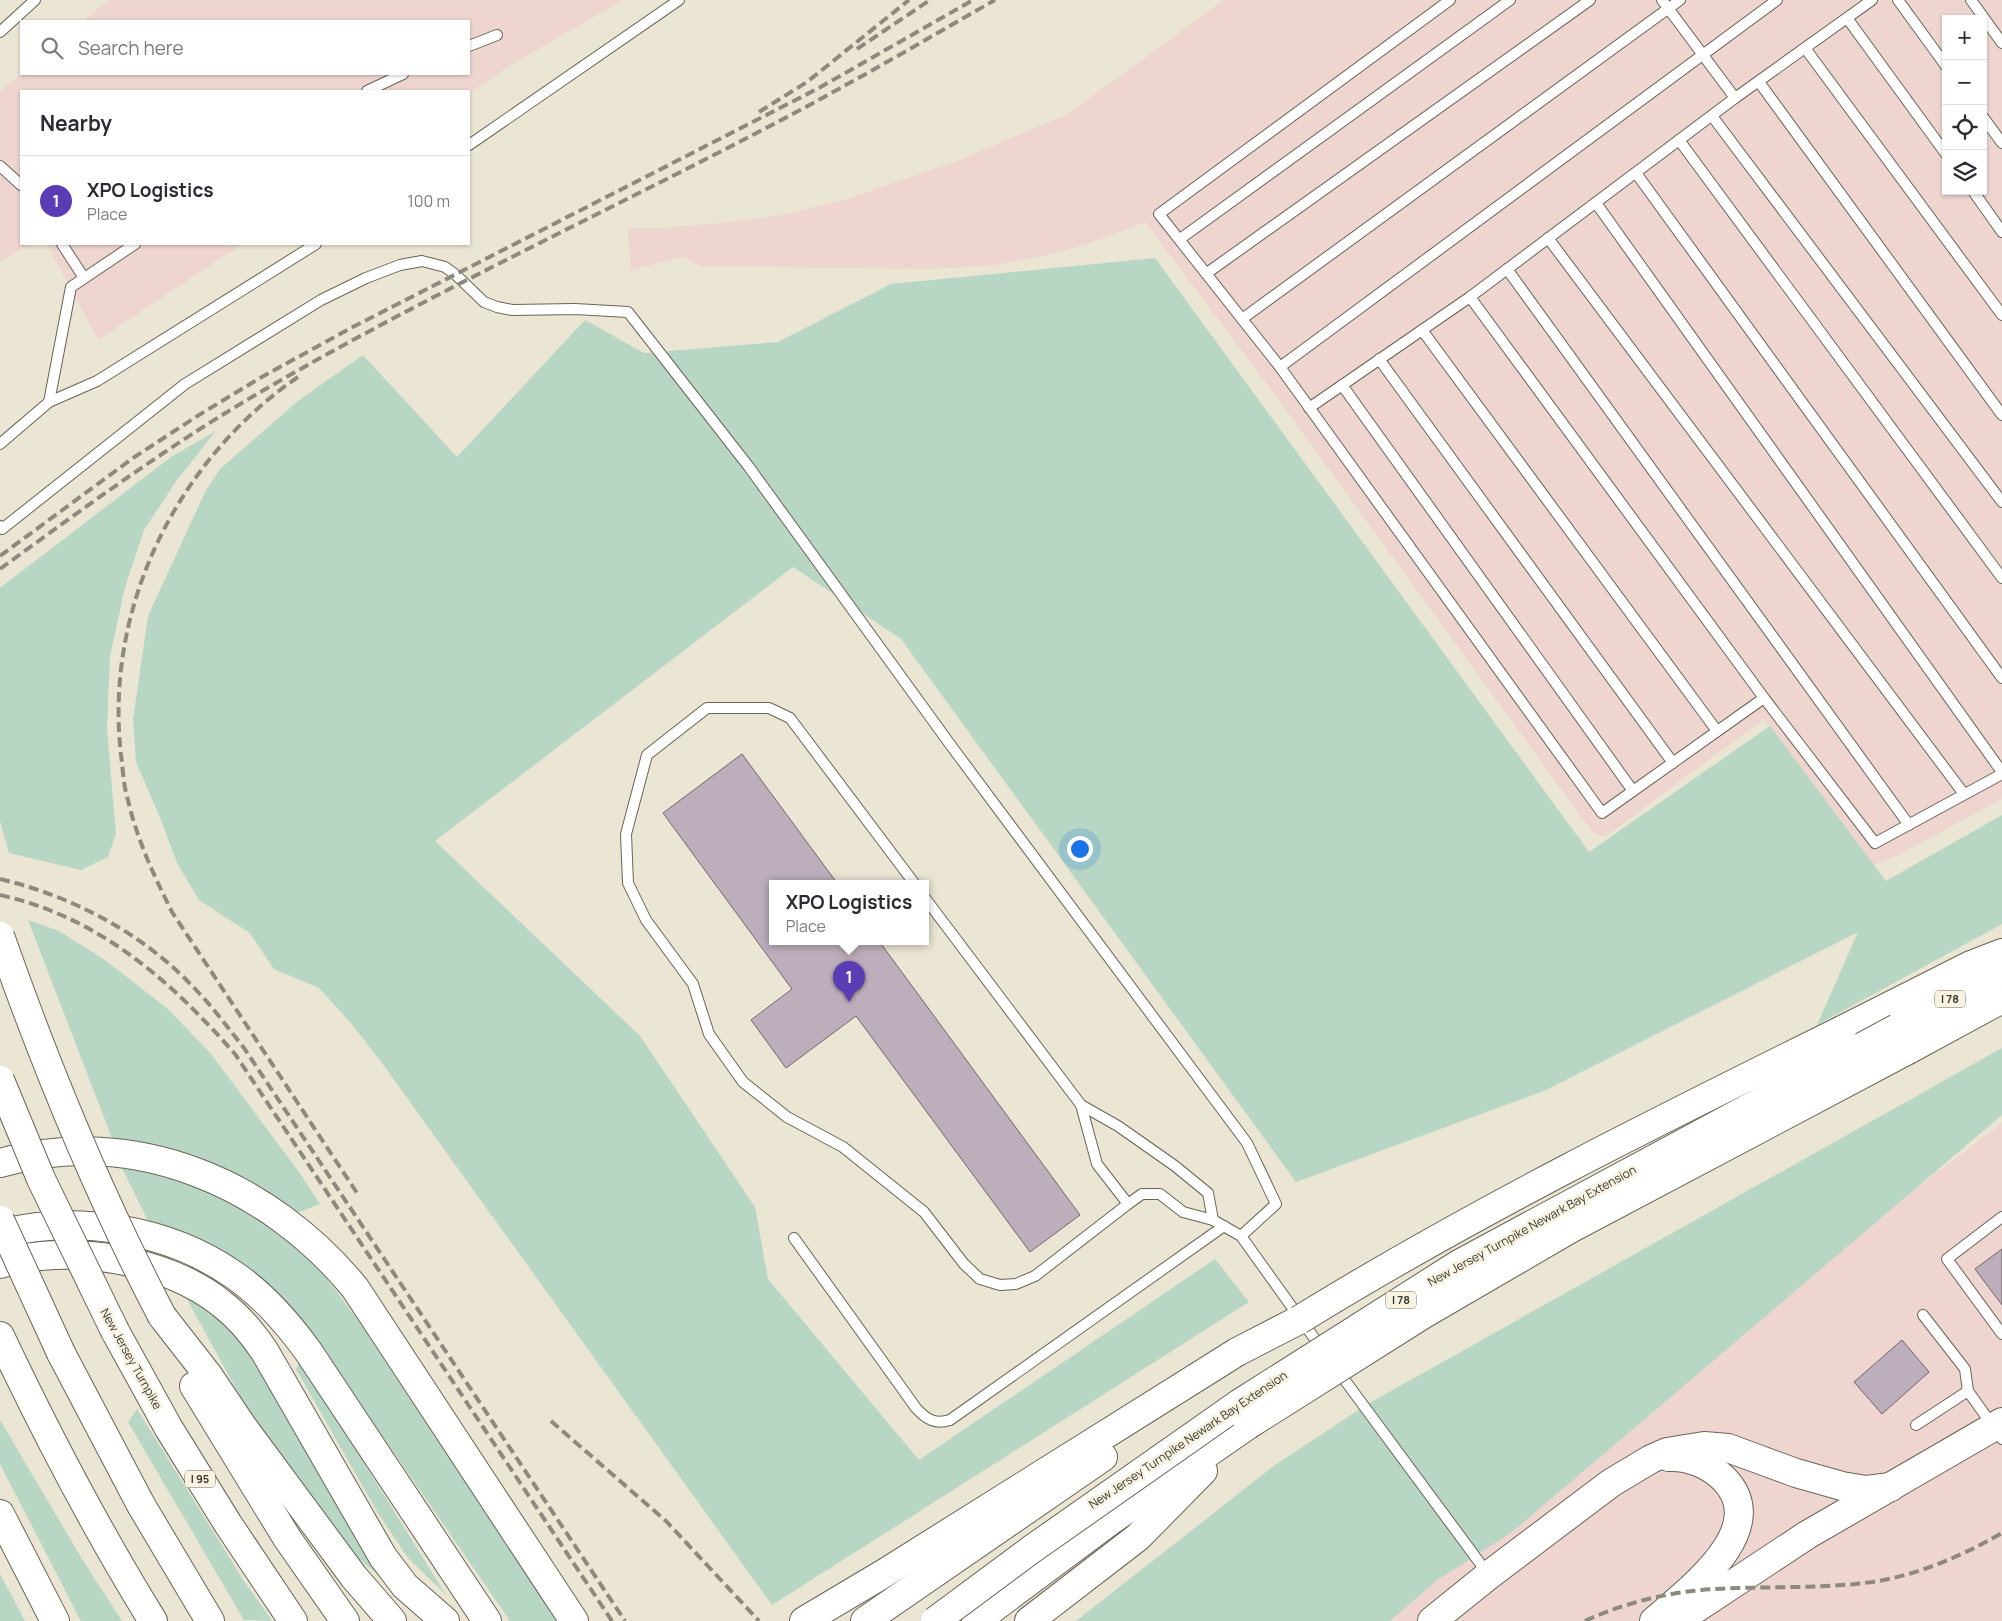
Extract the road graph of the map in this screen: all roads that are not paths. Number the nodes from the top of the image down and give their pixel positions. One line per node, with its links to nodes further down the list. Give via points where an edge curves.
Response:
1 (35, 0): 13 (lane)
2 (679, 0): 28 (lane)
3 (1450, 0): 37 (lane, via 1159,214)
4 (1510, 0): 37 (lane)
5 (1590, 0): 42 (lane)
6 (1680, 0): 11 (lane)
7 (1776, 0): 18 (lane)
8 (1872, 0): 12 (lane)
9 (1898, 0): 19 (lane)
10 (1971, 0): 15 (lane)
11 (1665, 4): 18 (lane); 46 (lane)
12 (1847, 18): 17 (lane); 29 (lane)
13 (0, 32)
14 (497, 35): 16 (lane)
15 (2002, 43)
16 (470, 46)
17 (1805, 48): 21 (lane); 45 (lane)
18 (1703, 55): 23 (lane); 49 (lane)
19 (1942, 60)
20 (400, 75): 22 (lane)
21 (1759, 82): 23 (lane); 53 (lane)
22 (369, 90)
23 (1735, 98): 24 (lane)
24 (1712, 116): 26 (lane); 55 (lane)
25 (1987, 122): 27 (lane)
26 (1679, 140): 31 (lane); 57 (lane)
27 (2002, 143)
28 (470, 144)
29 (1943, 150)
30 (0, 166): 32 (lane)
31 (1636, 173): 34 (lane); 58 (lane)
32 (20, 184)
33 (1976, 195): 35 (lane)
34 (1596, 203): 36 (lane); 62 (lane)
35 (2002, 232)
36 (1548, 238): 41 (lane); 64 (lane)
37 (1180, 239): 42 (lane)
38 (63, 245): 43 (lane)
39 (134, 245): 43 (lane)
40 (314, 245): 51 (lane, via 97,381)
41 (1507, 269): 44 (lane); 65 (lane)
42 (1207, 273): 46 (lane)
43 (84, 278): 51 (lane, via 71,287)
44 (1470, 297): 47 (lane); 59 (lane)
45 (2002, 315)
46 (1242, 319): 49 (lane)
47 (1422, 330): 48 (lane); 60 (lane)
48 (1379, 359): 50 (lane); 61 (lane)
49 (1280, 368): 52 (lane)
50 (1342, 384): 52 (lane); 63 (lane)
51 (49, 402): 54 (lane)
52 (1309, 408): 63 (lane, via 1602,813)
53 (2002, 415)
54 (0, 444)
55 (2002, 502)
56 (0, 526): 82 (lane, via 2,529 185,384 321,300 400,266 422,261 445,268 456,274 484,302 497,307 628,312 749,467 952,747 1247,1143 1276,1204)
57 (2002, 578)
58 (2002, 678)
59 (1764, 698): 60 (lane); 65 (lane, via 1876,843)
60 (1717, 731): 61 (lane)
61 (1673, 763): 63 (lane)
62 (2002, 773): 64 (lane)
63 (1633, 791)
64 (1964, 794): 65 (lane)
65 (1909, 824)
66 (912, 880): 76 (lane, via 790,718 769,708 707,708 646,755 626,834 628,883 646,920 693,984 709,1034 743,1082 787,1117 843,1147 924,1212 964,1264 980,1279 1000,1285 1016,1284 1035,1276)
67 (929, 903): 74 (lane)
68 (0, 936): 86 (main road, bridge, via 41,1049 87,1160)
69 (2002, 953): 87 (main road, bridge, via 1971,965 1617,1142 1465,1222)
70 (2002, 969): 72 (main road, New Jersey Turnpike Newark Bay Extension / I 78)
71 (2002, 999): 72 (main road, New Jersey Turnpike Newark Bay Extension / I 78)
72 (1903, 1039): 91 (main road, New Jersey Turnpike Newark Bay Extension / I 78, bridge, via 1424,1314); 110 (main road, New Jersey Turnpike Newark Bay Extension / I 78, bridge, via 1459,1264 1240,1403)
73 (0, 1080): 102 (main road, New Jersey Turnpike / I 95, bridge, via 41,1179 115,1331 188,1460)
74 (1081, 1104): 76 (lane, via 1097,1164); 79 (lane, via 1168,1161 1208,1193)
75 (0, 1163): 107 (main road, via 64,1151 156,1160 229,1186 295,1227 326,1254 355,1288)
76 (1128, 1204): 79 (lane, via 1142,1194 1160,1194 1183,1212)
77 (2002, 1217): 88 (lane, via 1947,1259)
78 (0, 1220): 101 (main road, bridge, via 61,1353 141,1505)
79 (1214, 1220): 80 (lane)
80 (1224, 1226): 82 (lane); 83 (lane, via 942,1423 931,1421 916,1408)
81 (0, 1234): 106 (main road, via 62,1225 128,1232 195,1254 250,1287 308,1351)
82 (1241, 1236): 97 (lane)
83 (794, 1238)
84 (0, 1264): 105 (main road, via 55,1255 117,1260 180,1279 221,1302 265,1352 383,1557 405,1586)
85 (1923, 1315): 90 (lane, via 1965,1370)
86 (162, 1316): 103 (main road, via 192,1383 287,1538); 104 (main road, via 208,1374 242,1427 354,1577)
87 (1299, 1320): 108 (main road, via 1237,1352); 109 (main road, via 1244,1362)
88 (2002, 1334)
89 (0, 1336): 100 (main road, via 102,1535)
90 (1968, 1391): 92 (lane); 93 (lane)
91 (1248, 1425): 111 (main road, New Jersey Turnpike Newark Bay Extension / I 78); 112 (main road, via 1138,1537)
92 (1916, 1425)
93 (1992, 1437): 95 (main road); 98 (main road, via 1809,1550)
94 (1651, 1459): 95 (main road, via 1679,1448 1728,1448 1842,1486 1866,1490); 97 (main road, via 1611,1483); 114 (main road, via 1674,1456 1705,1465 1730,1485 1737,1498 1739,1513 1736,1532 1724,1554)
95 (1891, 1487): 98 (main road, via 1807,1535)
96 (0, 1514): 99 (main road)
97 (1489, 1575): 113 (main road)
98 (1738, 1588): 115 (main road); 116 (main road)
99 (55, 1621)
100 (153, 1621)
101 (210, 1621)
102 (294, 1621)
103 (344, 1621)
104 (392, 1621)
105 (445, 1621)
106 (486, 1621)
107 (574, 1621)
108 (804, 1621)
109 (865, 1621)
110 (935, 1621)
111 (976, 1621)
112 (1029, 1621)
113 (1432, 1621)
114 (1654, 1621)
115 (1677, 1621)
116 (1708, 1621)

